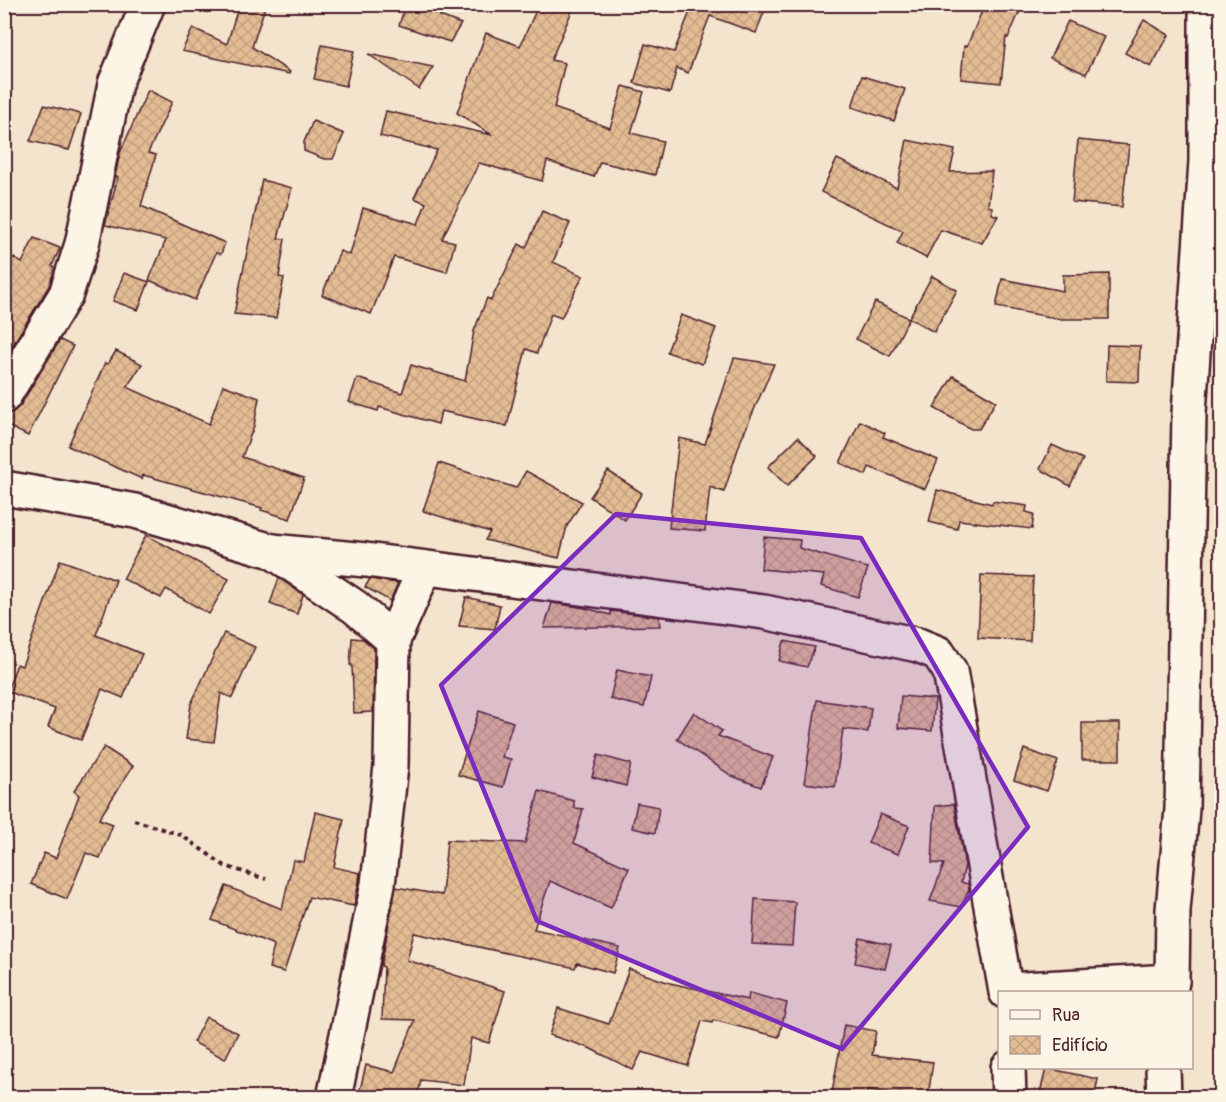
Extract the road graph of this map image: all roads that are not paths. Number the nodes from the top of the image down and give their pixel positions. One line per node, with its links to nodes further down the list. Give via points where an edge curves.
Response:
1 (148, 4): 3 (street, via 115,84 82,244 66,294)
2 (1206, 4): 8 (street, via 1206,161 1189,413 1182,809)
3 (4, 396)
4 (4, 488): 5 (street, via 135,511)
5 (272, 551): 6 (street); 7 (street, via 355,607)
6 (425, 568): 7 (street); 9 (street, via 764,612 918,645 938,653 950,671)
7 (393, 640): 12 (street, via 391,766 378,884)
8 (1171, 987): 9 (street)
9 (1006, 991)
10 (1008, 1069): 13 (street)
11 (1163, 1069): 14 (street)
12 (334, 1098)
13 (1009, 1098)
14 (1164, 1098)

